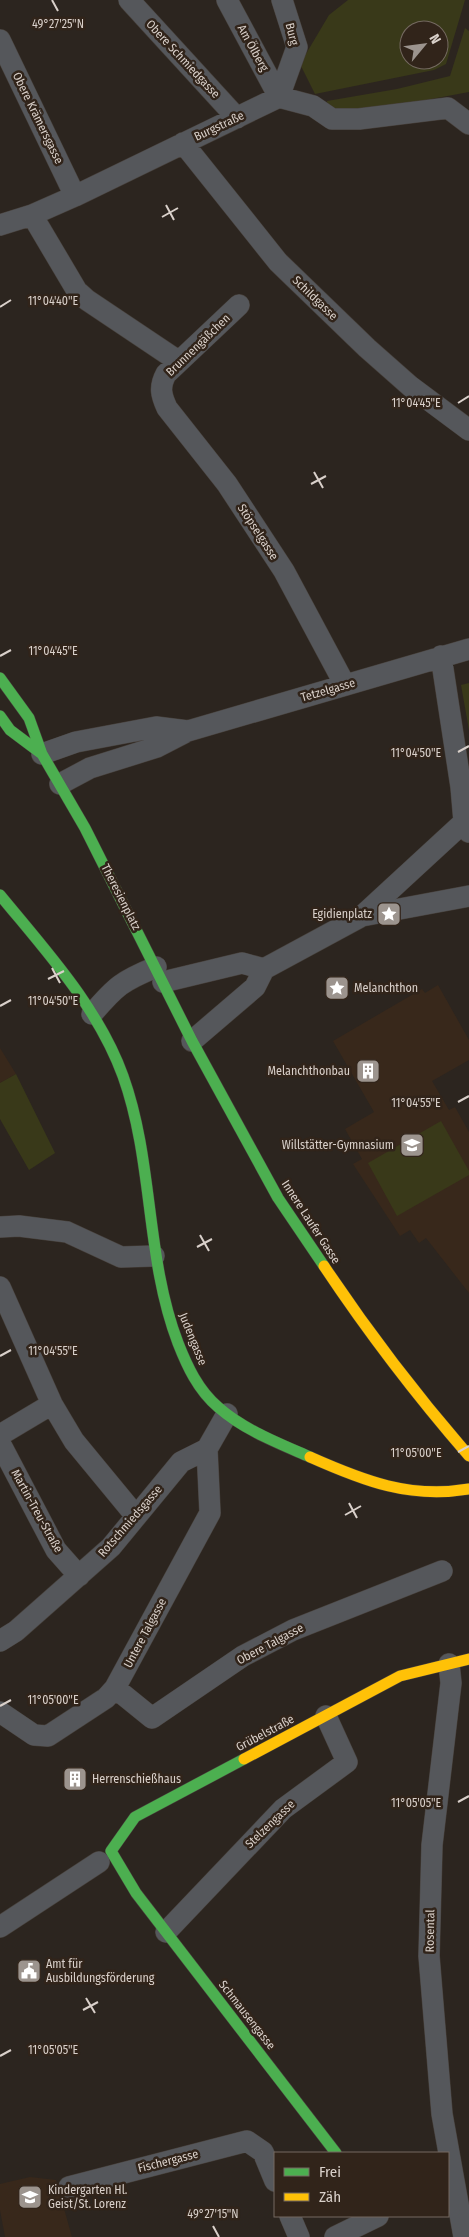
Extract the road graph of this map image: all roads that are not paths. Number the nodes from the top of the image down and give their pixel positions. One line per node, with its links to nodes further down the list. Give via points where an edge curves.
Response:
1 (129, 0): 6 (street, Obere Schmiedgasse)
2 (227, 0): 5 (street, Am Ölberg)
3 (282, 0): 5 (street, Burg, via 297,47)
4 (0, 40): 9 (street, Obere Krämersgasse)
5 (279, 97): 6 (street, Burgstraße); 7 (street, via 314,106 332,119 359,119 448,108)
6 (238, 118): 8 (street, Burgstraße)
7 (469, 124)
8 (183, 143): 9 (street, Burgstraße); 15 (street, Schildgasse, via 278,262 410,386)
9 (75, 196): 10 (street, Burgstraße)
10 (32, 215): 11 (street, Burgstraße); 13 (street, via 77,291)
11 (0, 225)
12 (239, 304): 13 (street, Brunnengäßchen)
13 (178, 361): 14 (street, Brunnengäßchen)
14 (160, 387): 19 (street, Stöpselgasse, via 167,408 227,484 284,571)
15 (469, 430)
16 (469, 649): 17 (street, Tetzelgasse)
17 (441, 656): 19 (street, Tetzelgasse); 24 (street)
18 (0, 678): 22 (street, via 29,718)
19 (345, 685): 21 (street, Tetzelgasse)
20 (0, 716): 22 (street, via 10,730)
21 (188, 731): 22 (street, Tetzelgasse, via 156,727 76,742); 23 (street, Tetzelgasse, via 157,747 95,766)
22 (42, 754): 23 (street, Theresienplatz)
23 (60, 784): 29 (street, Theresienplatz)
24 (466, 827): 27 (street)
25 (0, 895): 30 (street)
26 (469, 896): 27 (street)
27 (362, 916): 28 (street)
28 (264, 969): 29 (street, via 242,963); 31 (street, via 255,987)
29 (159, 974): 30 (street, via 121,983); 31 (street, Innere Laufer Gasse)
30 (92, 1014): 33 (street, Judengasse, via 122,1074 132,1104)
31 (192, 1041): 40 (street, Innere Laufer Gasse, via 278,1198 317,1257 393,1364)
32 (0, 1227): 33 (street, via 67,1232 121,1256)
33 (154, 1256): 36 (street, Judengasse, via 174,1334 188,1366 203,1392)
34 (0, 1288): 35 (street)
35 (52, 1404): 37 (street); 42 (street, via 74,1441)
36 (227, 1414): 39 (street); 41 (street, Judengasse, via 249,1430 372,1482 414,1493 445,1494)
37 (0, 1435)
38 (0, 1443): 44 (street, Martin-Treu-Straße, via 56,1550)
39 (207, 1450): 42 (street, Rotschmiedsgasse, via 181,1462); 47 (street, Untere Talgasse, via 210,1513)
40 (469, 1456)
41 (469, 1489)
42 (135, 1515): 44 (street, Rotschmiedsgasse, via 111,1547)
43 (442, 1571): 47 (street, Obere Talgasse, via 293,1630 243,1656 152,1718)
44 (79, 1576): 45 (street, Rotschmiedsgasse)
45 (0, 1641)
46 (459, 1661): 49 (street, Grübelstraße, via 400,1676); 54 (street, Rosental, via 451,1683 432,1845 429,1956)
47 (115, 1688): 48 (street, Untere Talgasse, via 106,1698 48,1736 34,1735)
48 (0, 1712)
49 (326, 1716): 50 (street, Grübelstraße, via 136,1817); 52 (street, Stelzengasse, via 347,1762 283,1809)
50 (105, 1857): 51 (street); 52 (street, Schmausengasse)
51 (0, 1927)
52 (166, 1932): 53 (street, Schmausengasse)
53 (335, 2152)
54 (446, 2152)
55 (449, 2174): 58 (street, Rosental)
56 (274, 2179): 57 (street, Fischergasse, via 263,2152 247,2141)
57 (69, 2187)
58 (452, 2199): 63 (street, Rosental)
59 (290, 2217): 61 (street)
60 (376, 2217): 62 (street)
61 (299, 2237)
62 (336, 2237)
63 (464, 2237)

